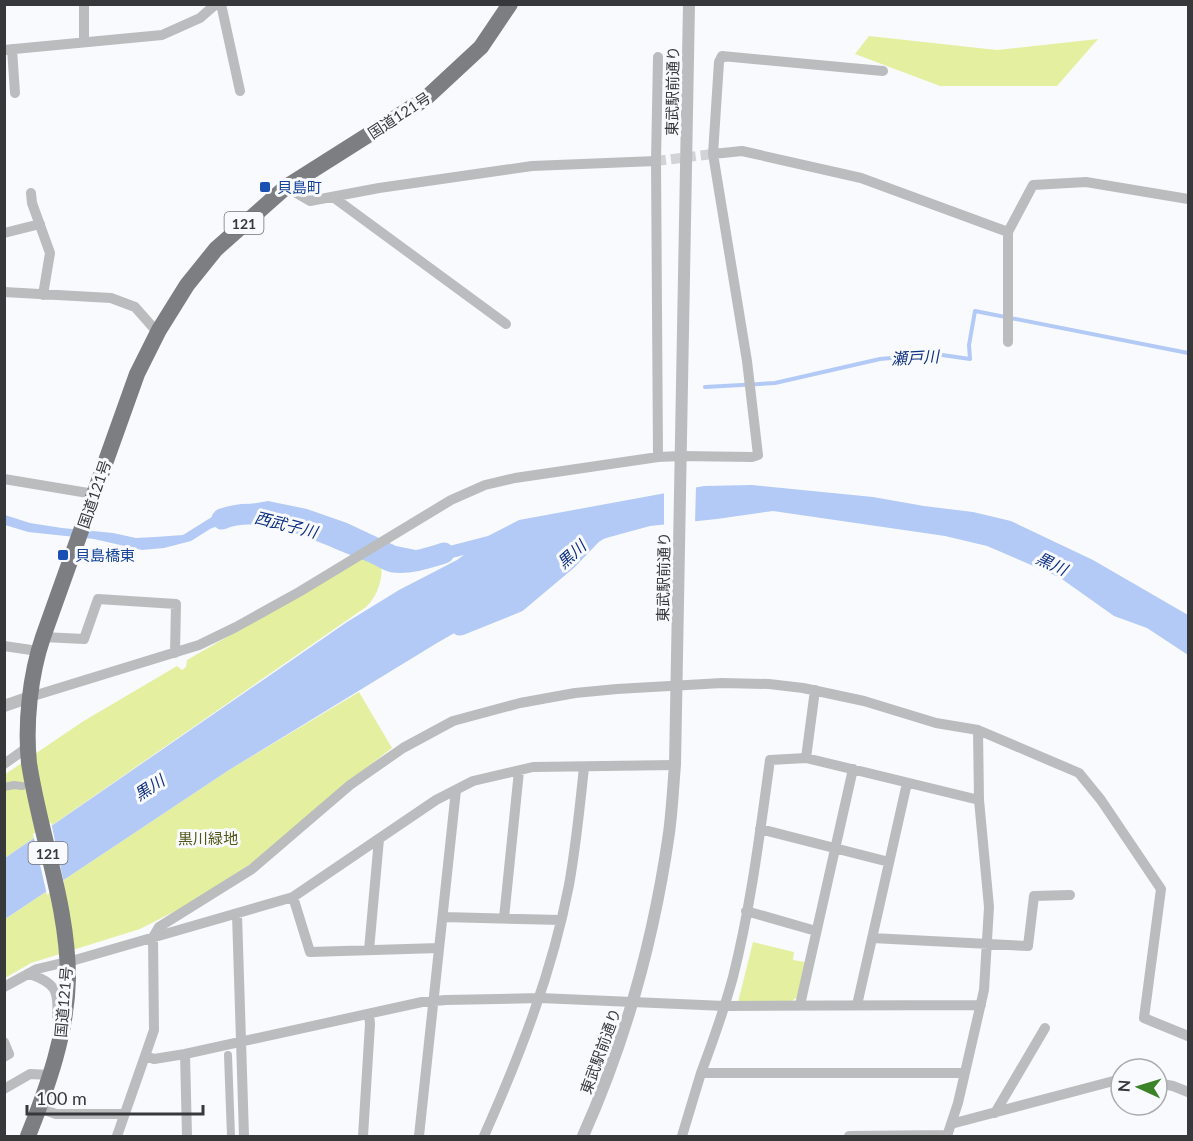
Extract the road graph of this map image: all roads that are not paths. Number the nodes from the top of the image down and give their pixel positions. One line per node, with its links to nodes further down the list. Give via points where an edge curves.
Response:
1 (84, 4): 6 (street)
2 (216, 4): 6 (street, via 200,18 162,35)
3 (221, 4): 10 (street)
4 (510, 4): 14 (highway, 国道121号 / 121, via 481,47 425,99)
5 (689, 4): 27 (street, 東武駅前通り)
6 (84, 42): 7 (street)
7 (8, 49): 11 (street)
8 (657, 57): 13 (street)
9 (883, 71): 12 (street, via 722,56)
10 (240, 91)
11 (15, 93)
12 (713, 154): 19 (street, via 742,151 861,178); 27 (street, via 747,361 758,455)
13 (656, 161): 16 (street, via 532,166); 26 (street)
14 (286, 187): 16 (street, via 310,201); 24 (highway, 国道121号 / 121, via 216,249 187,285)
15 (31, 193): 18 (street)
16 (333, 197): 23 (street)
17 (1188, 199): 19 (street, via 1086,182 1033,185)
18 (39, 224): 20 (street); 22 (street, via 50,253)
19 (1008, 232): 25 (street)
20 (4, 233)
21 (4, 292): 22 (street)
22 (43, 295): 24 (street, via 111,298 135,307)
23 (506, 324)
24 (158, 333): 29 (highway, 国道121号 / 121, via 137,374)
25 (1008, 342)
26 (658, 457): 27 (street); 32 (street, via 485,485 236,627)
27 (681, 460): 33 (street, 東武駅前通り)
28 (4, 479): 29 (street)
29 (94, 494): 30 (highway, 国道121号 / 121)
30 (40, 644): 31 (street); 32 (street, via 84,639 98,599 176,603); 35 (highway, 国道121号 / 121)
31 (4, 646)
32 (175, 653): 35 (street)
33 (676, 681): 34 (street, via 769,684); 41 (street, 東武駅前通り); 62 (street, via 545,698 469,715 440,726 350,785 252,869 170,919)
34 (814, 690): 37 (street, via 936,723); 39 (street)
35 (30, 697): 36 (street); 38 (highway, 国道121号 / 121)
36 (4, 706)
37 (978, 730): 49 (street); 79 (street, via 1079,773 1101,800 1161,889 1144,1018)
38 (28, 751): 40 (street); 67 (highway, 国道121号 / 121)
39 (806, 758): 43 (street); 50 (street, via 770,760)
40 (4, 764)
41 (675, 765): 42 (street); 72 (street, 東武駅前通り, via 661,881)
42 (584, 767): 44 (street, via 533,767); 60 (street, via 575,850)
43 (853, 769): 45 (street); 52 (street)
44 (519, 771): 48 (street, via 473,781); 59 (street)
45 (907, 783): 49 (street); 53 (street)
46 (22, 786): 47 (street)
47 (4, 787)
48 (456, 790): 51 (street); 58 (street)
49 (979, 801): 64 (street, via 989,907)
50 (760, 829): 52 (street); 56 (street)
51 (379, 839): 55 (street); 66 (street)
52 (834, 848): 53 (street); 61 (street)
53 (889, 862): 63 (street)
54 (1070, 895): 64 (street, via 1034,896 1028,946)
55 (293, 897): 57 (street); 66 (street, via 310,952)
56 (746, 911): 61 (street); 76 (street)
57 (237, 914): 62 (street); 80 (street)
58 (443, 917): 59 (street); 65 (street)
59 (504, 918): 60 (street)
60 (561, 920): 70 (street)
61 (816, 931): 73 (street)
62 (153, 938): 67 (street); 85 (street, via 154,1030)
63 (872, 938): 64 (street); 74 (street)
64 (987, 943): 75 (street)
65 (439, 948): 66 (street); 71 (street)
66 (369, 950)
67 (67, 956): 68 (street); 82 (highway, 国道121号 / 121, via 66,1000)
68 (30, 974): 69 (street); 82 (street, via 48,981 56,992)
69 (4, 987)
70 (540, 998): 71 (street); 72 (street); 105 (street)
71 (434, 1001): 77 (street); 104 (street)
72 (633, 1001): 76 (street); 106 (street, 東武駅前通り)
73 (800, 1005): 74 (street); 76 (street)
74 (857, 1005): 75 (street)
75 (981, 1005): 88 (street)
76 (724, 1006): 87 (street)
77 (369, 1014): 80 (street); 103 (street)
78 (1045, 1028): 95 (street)
79 (1188, 1036)
80 (241, 1040): 83 (street); 102 (street)
81 (4, 1042): 86 (street, via 9,1054)
82 (57, 1053): 89 (highway, 国道121号 / 121)
83 (185, 1054): 85 (street, via 154,1059); 100 (street)
84 (228, 1055): 101 (street)
85 (145, 1056): 96 (street)
86 (4, 1057)
87 (701, 1073): 88 (street); 107 (street)
88 (965, 1073): 97 (street)
89 (51, 1075): 92 (street, via 30,1074); 94 (highway, 国道121号 / 121)
90 (1109, 1082): 95 (street)
91 (1169, 1085): 93 (street)
92 (4, 1089)
93 (1188, 1092)
94 (39, 1108): 96 (street, via 56,1114); 98 (highway, 国道121号 / 121)
95 (995, 1113): 97 (street)
96 (124, 1114): 99 (street)
97 (949, 1132): 108 (street)
98 (28, 1137)
99 (117, 1137)
100 (187, 1137)
101 (231, 1137)
102 (244, 1137)
103 (363, 1137)
104 (419, 1137)
105 (484, 1137)
106 (583, 1137)
107 (682, 1137)
108 (849, 1137)

